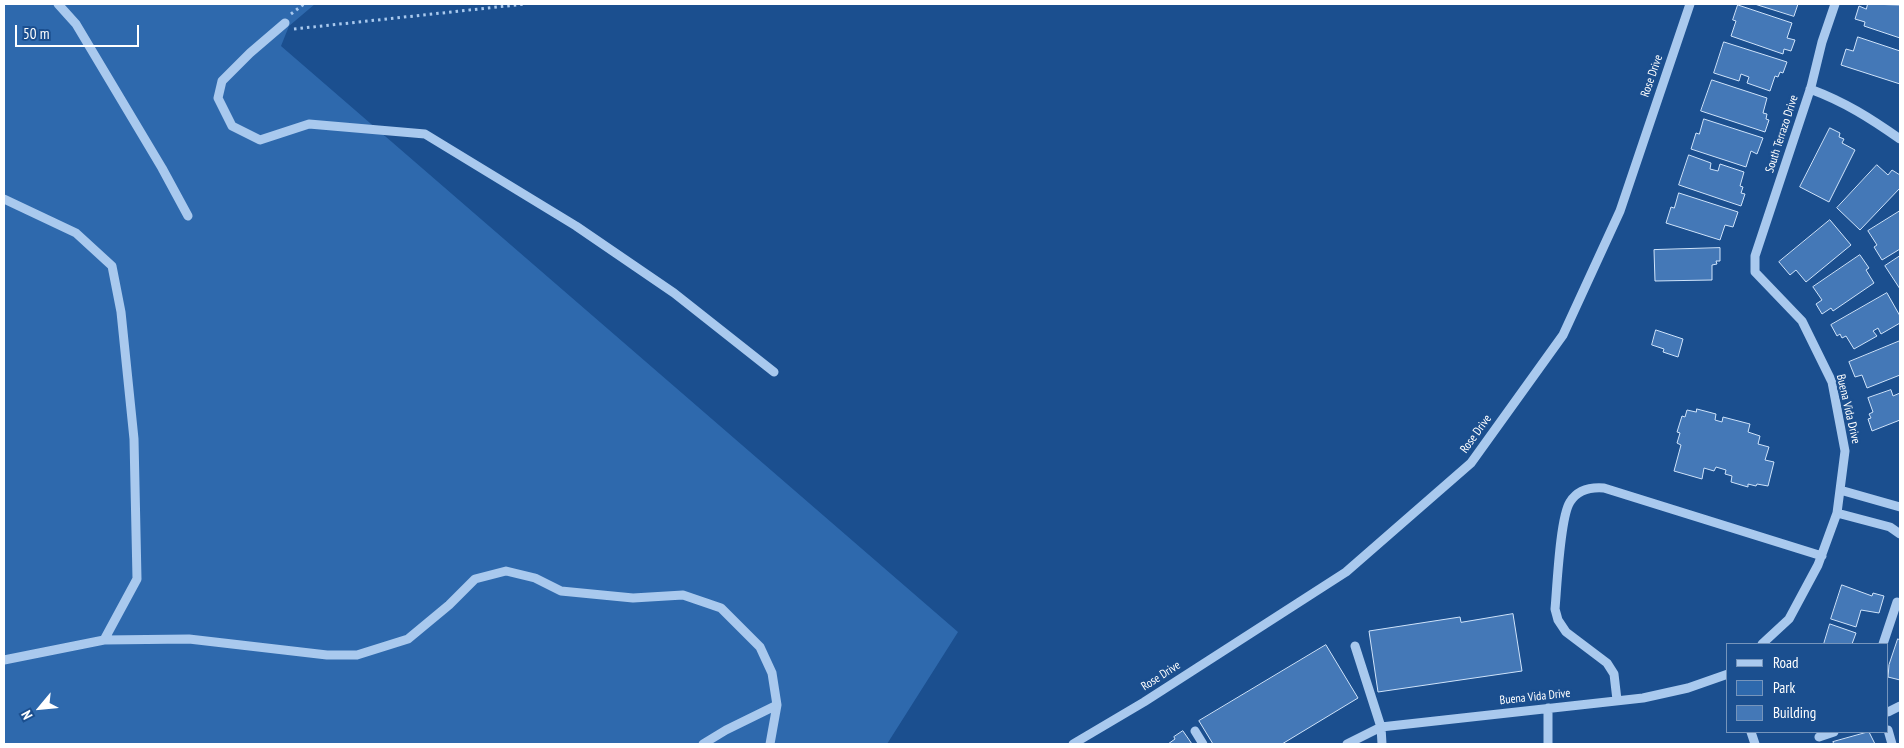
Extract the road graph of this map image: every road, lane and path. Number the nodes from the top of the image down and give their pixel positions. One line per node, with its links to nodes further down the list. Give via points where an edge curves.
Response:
1 (58, 4): 10 (street, via 76,24)
2 (304, 4): 6 (path, via 288,16)
3 (525, 4): 6 (path, via 293,30)
4 (1690, 4): 34 (street, Rose Drive, via 1620,211 1563,335 1471,463 1346,572)
5 (1834, 4): 7 (street, South Terrazo Drive)
6 (286, 23): 12 (street, via 222,81 218,98 232,126 260,140 309,124 425,134 576,226 674,293)
7 (1810, 89): 8 (street, via 1838,99); 11 (street, South Terrazo Drive, via 1755,256)
8 (1900, 139)
9 (4, 199): 19 (street, via 76,233 112,266 121,312 134,439 137,579)
10 (188, 216)
11 (1755, 272): 13 (street, Buena Vida Drive, via 1802,321 1832,382 1845,451)
12 (774, 372)
13 (1840, 490): 14 (street); 15 (street, Buena Vida Drive)
14 (1900, 507)
15 (1837, 514): 16 (street, via 1890,527); 17 (street, Buena Vida Drive)
16 (1900, 534)
17 (1822, 556): 20 (street, Buena Vida Drive, via 1789,619); 25 (street, via 1604,488 1591,487 1578,493 1570,502 1564,522 1555,609 1566,632 1607,663 1614,674)
18 (1897, 602): 21 (street)
19 (104, 640): 23 (street); 26 (street, via 189,640 327,655 357,655 408,639 476,579 506,571 535,578 561,591 633,598 683,595 721,608 760,647 772,673)
20 (1763, 643)
21 (1883, 643)
22 (1356, 646): 28 (street)
23 (4, 660)
24 (1726, 675): 25 (street, Buena Vida Drive, via 1688,688)
25 (1617, 700): 27 (street, Buena Vida Drive)
26 (777, 705): 32 (street); 33 (street)
27 (1548, 708): 28 (street, Buena Vida Drive); 38 (street)
28 (1381, 727): 36 (street, Buena Vida Drive); 37 (street)
29 (1195, 731): 35 (street)
30 (1831, 733): 31 (street)
31 (1819, 737)
32 (703, 744)
33 (770, 744)
34 (1073, 744)
35 (1203, 744)
36 (1347, 744)
37 (1382, 744)
38 (1548, 744)

